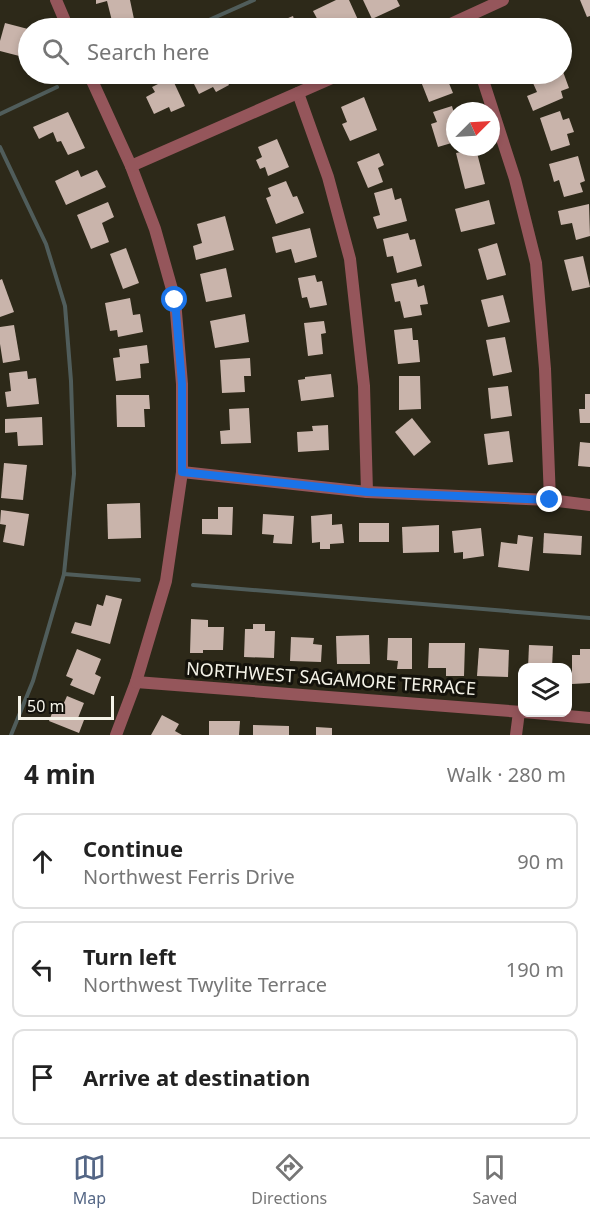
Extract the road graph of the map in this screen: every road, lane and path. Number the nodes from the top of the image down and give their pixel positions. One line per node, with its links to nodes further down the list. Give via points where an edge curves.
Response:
1 (56, 0): 3 (street)
2 (503, 0): 4 (street)
3 (64, 18)
4 (474, 18)
5 (94, 84): 9 (street)
6 (318, 84): 8 (street)
7 (484, 84): 12 (street, via 515,179 536,263 546,369)
8 (298, 93): 9 (street); 11 (street, via 328,177 350,259 364,386)
9 (131, 166): 10 (street, via 175,300 182,384)
10 (182, 472): 11 (street); 14 (street, via 166,581)
11 (367, 492): 12 (street)
12 (550, 500): 13 (street)
13 (590, 505)
14 (136, 682): 15 (street, NORTHWEST SAGAMORE TERRACE); 19 (street)
15 (518, 712)
16 (572, 716): 18 (street, NORTHWEST SAGAMORE TERRACE)
17 (521, 717): 20 (street)
18 (590, 717)
19 (116, 735)
20 (516, 735)

